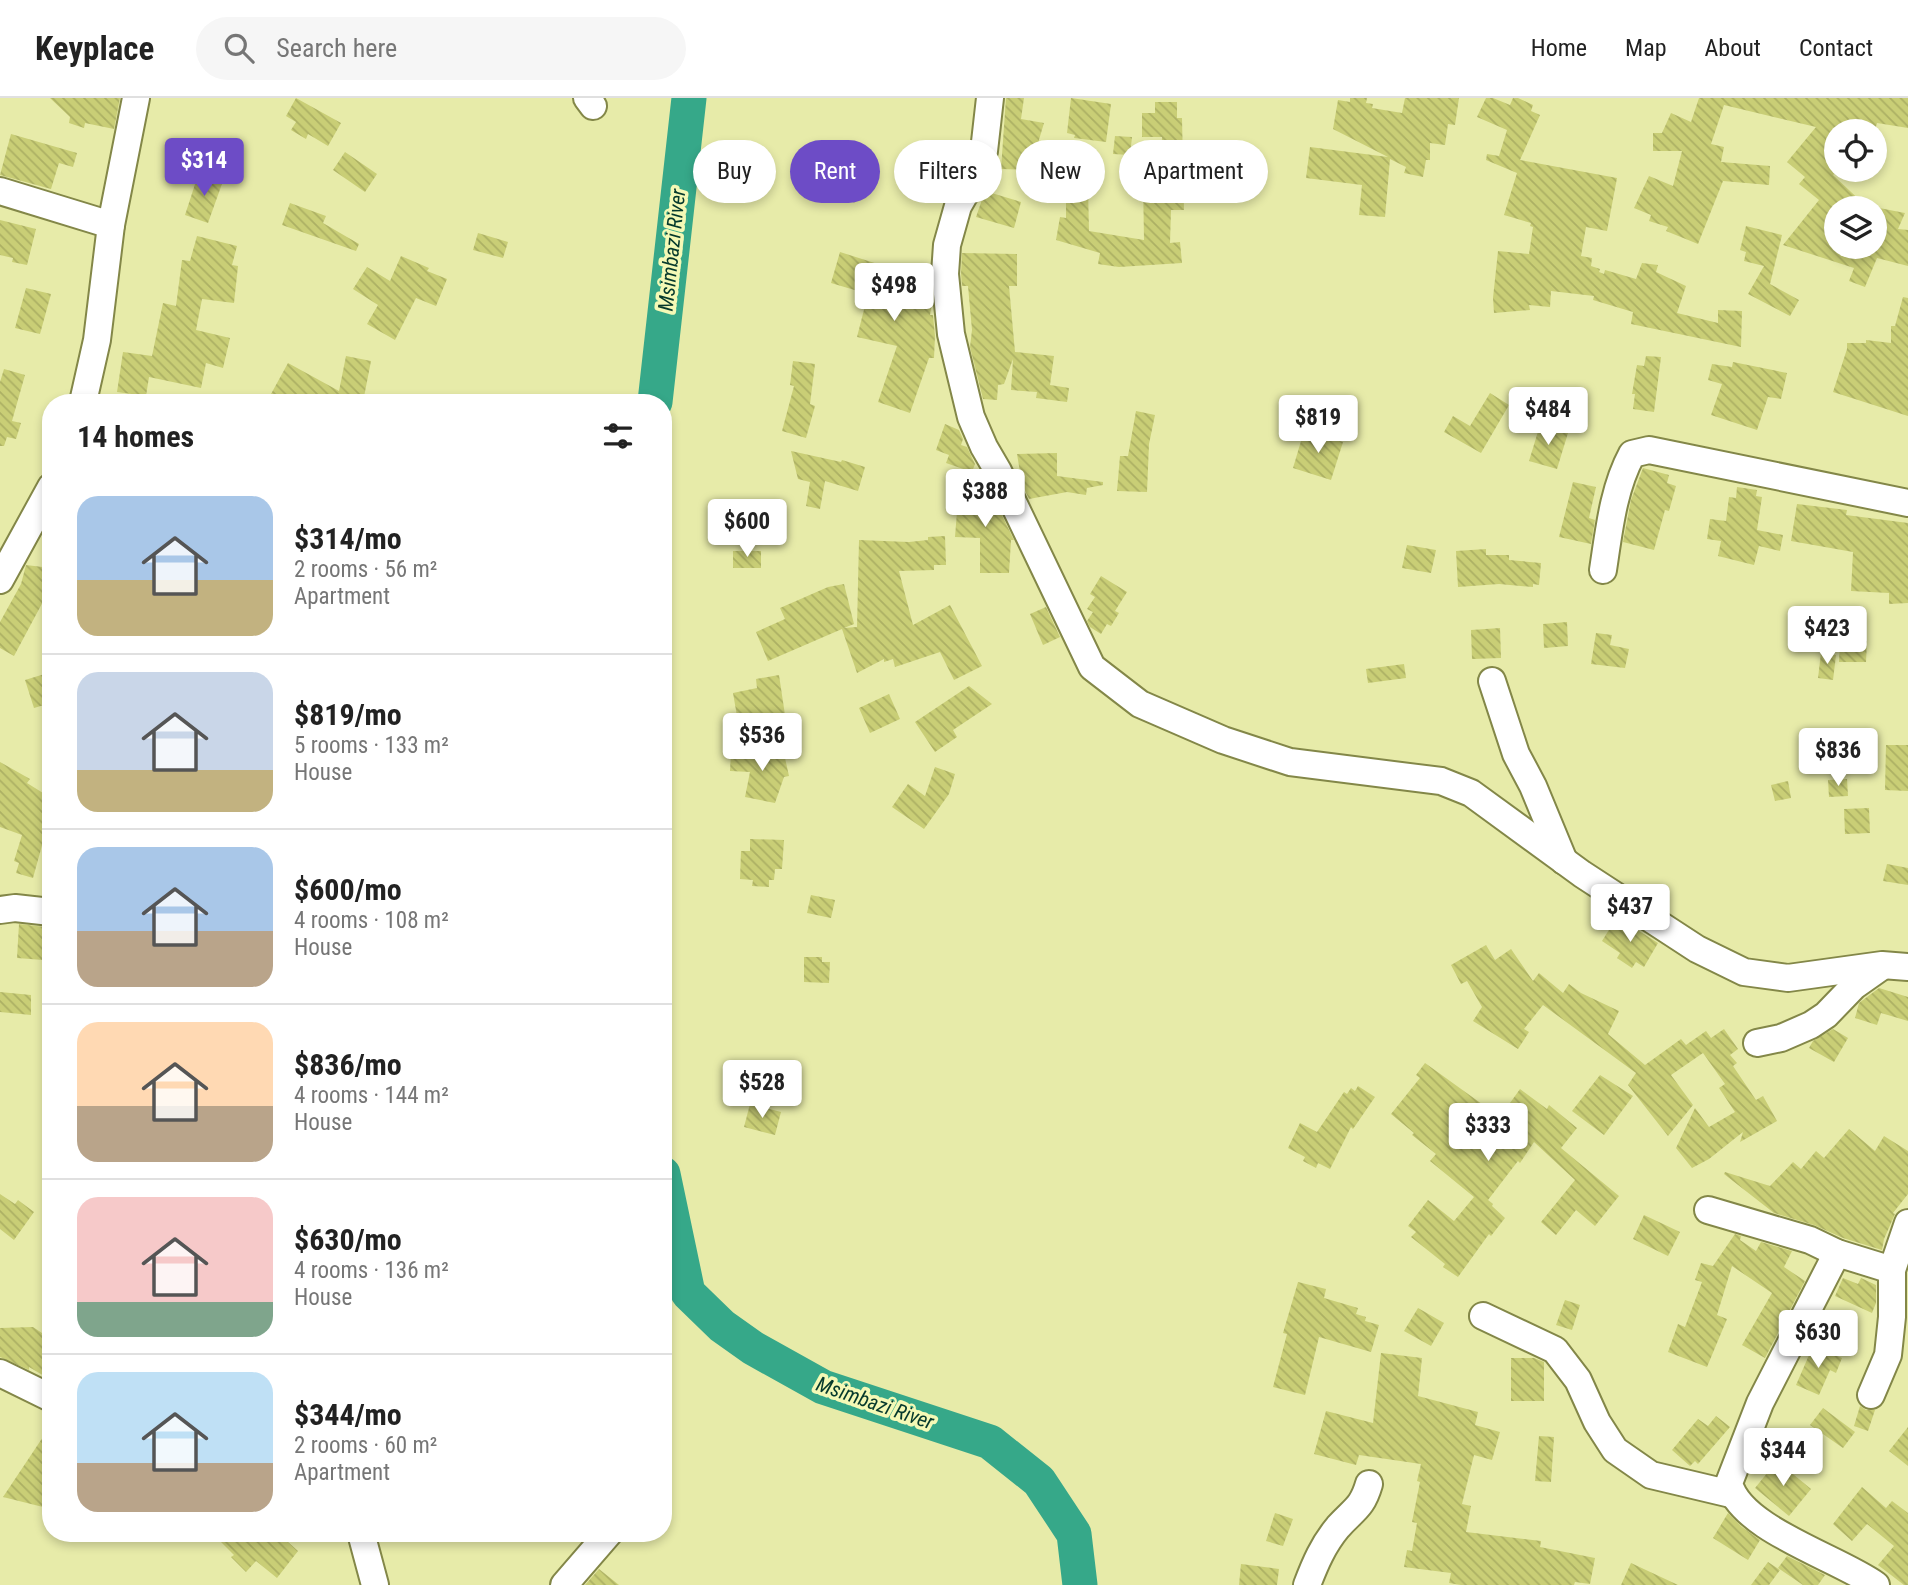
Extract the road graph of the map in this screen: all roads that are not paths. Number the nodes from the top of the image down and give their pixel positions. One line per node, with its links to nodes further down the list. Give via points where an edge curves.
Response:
1 (136, 98): 4 (street)
2 (990, 98): 11 (street, via 984,151 958,206 947,245 951,334 971,417 1092,667 1140,704 1263,754 1290,762 1441,782 1471,793)
3 (0, 191): 4 (street)
4 (111, 225): 5 (street, via 97,340)
5 (85, 394)
6 (42, 503): 9 (street)
7 (1908, 503): 8 (street, via 1649,450 1632,454 1624,469)
8 (1603, 570)
9 (0, 580)
10 (1492, 681): 11 (street, via 1516,754)
11 (1564, 862): 14 (street, via 1696,949 1744,972 1788,978)
12 (0, 910): 13 (street)
13 (42, 911)
14 (1895, 966): 15 (street, via 1854,986 1811,1025)
15 (1757, 1043)
16 (1708, 1210): 18 (street, via 1810,1240)
17 (1908, 1223): 19 (street)
18 (1837, 1254): 19 (street); 25 (street, via 1760,1404 1728,1483)
19 (1892, 1270): 23 (street, via 1888,1355)
20 (1483, 1316): 25 (street, via 1555,1350 1578,1380 1615,1450 1651,1475)
21 (0, 1373): 22 (street)
22 (42, 1394)
23 (1871, 1395)
24 (1369, 1483): 31 (street, via 1364,1502 1318,1555)
25 (1731, 1494): 28 (street, via 1771,1528)
26 (363, 1542): 29 (street)
27 (601, 1542): 30 (street)
28 (1859, 1581)
29 (375, 1585)
30 (564, 1585)
31 (1307, 1585)

